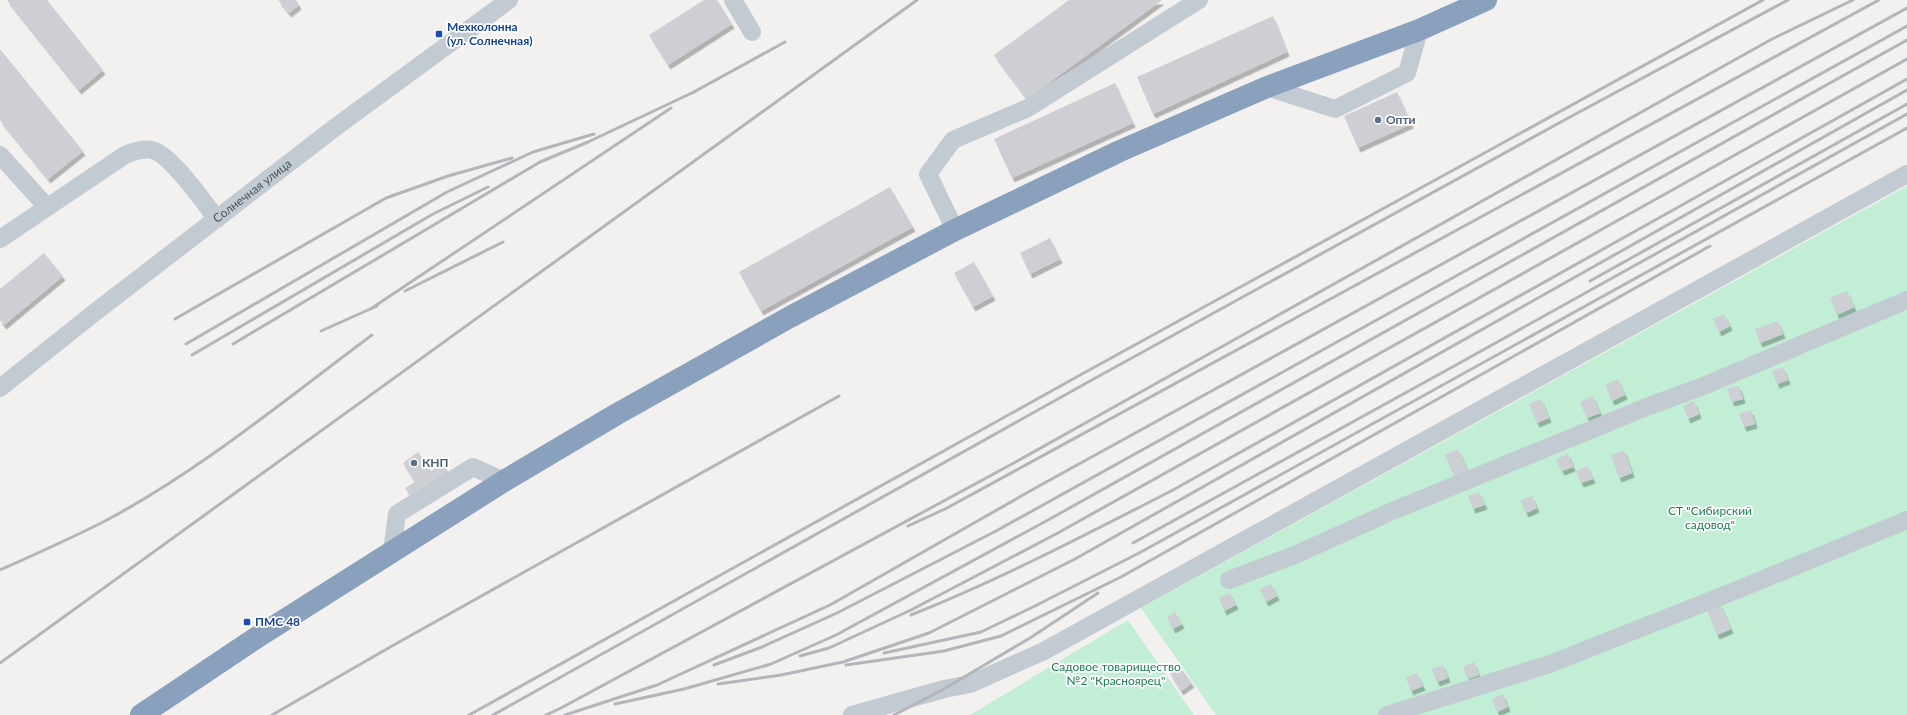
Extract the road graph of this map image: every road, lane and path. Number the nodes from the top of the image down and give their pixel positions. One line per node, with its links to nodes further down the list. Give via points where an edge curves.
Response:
1 (509, 0): 11 (street, Солнечная улица, via 336,126)
2 (733, 0): 6 (street)
3 (1199, 0): 12 (street, via 1028,108 953,140 928,174)
4 (1486, 0): 5 (highway)
5 (1419, 30): 7 (highway); 7 (street, via 1407,73 1335,109)
6 (752, 32)
7 (1268, 88): 12 (highway, via 1120,151)
8 (0, 155): 10 (street)
9 (1907, 174): 21 (street, via 1044,651 970,684)
10 (47, 207): 11 (street, via 124,155 139,150 152,150 174,166); 13 (street)
11 (217, 219): 15 (street, Солнечная улица)
12 (954, 230): 16 (highway, via 784,320)
13 (0, 239)
14 (1907, 300): 19 (street)
15 (0, 388)
16 (504, 481): 18 (highway); 18 (street, via 473,467 397,514)
17 (1907, 520): 22 (street, via 1550,664)
18 (392, 551): 20 (highway)
19 (1229, 580)
20 (141, 715)
21 (852, 715)
22 (1387, 715)

